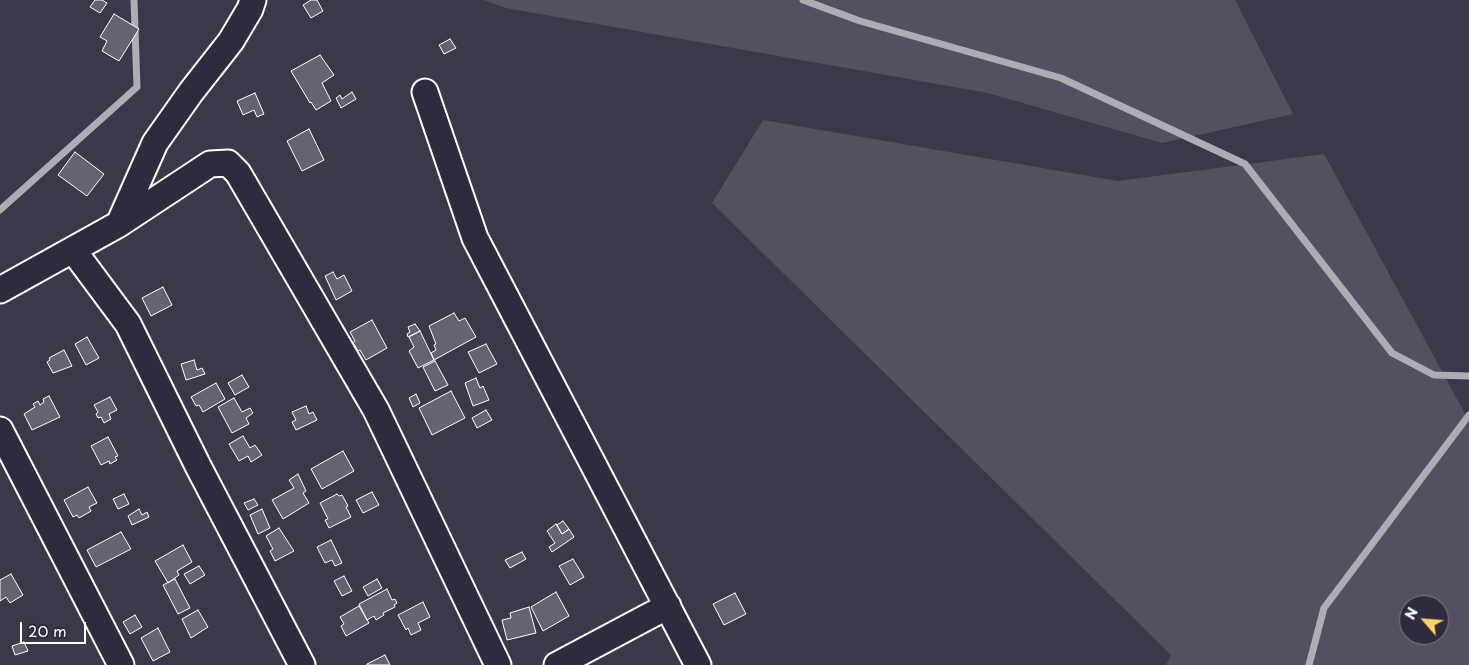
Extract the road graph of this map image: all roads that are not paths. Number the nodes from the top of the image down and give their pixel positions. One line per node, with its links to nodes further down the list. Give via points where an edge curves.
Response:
1 (253, 0): 3 (street, via 231,41 155,143)
2 (426, 92): 7 (street, via 475,238)
3 (120, 224): 4 (street); 10 (street, via 210,164 228,163 238,173 376,410)
4 (74, 250): 5 (street); 9 (street, via 128,324)
5 (0, 290)
6 (0, 430): 8 (street)
7 (668, 606): 11 (street); 12 (street)
8 (121, 665)
9 (302, 665)
10 (498, 665)
11 (557, 665)
12 (698, 665)

